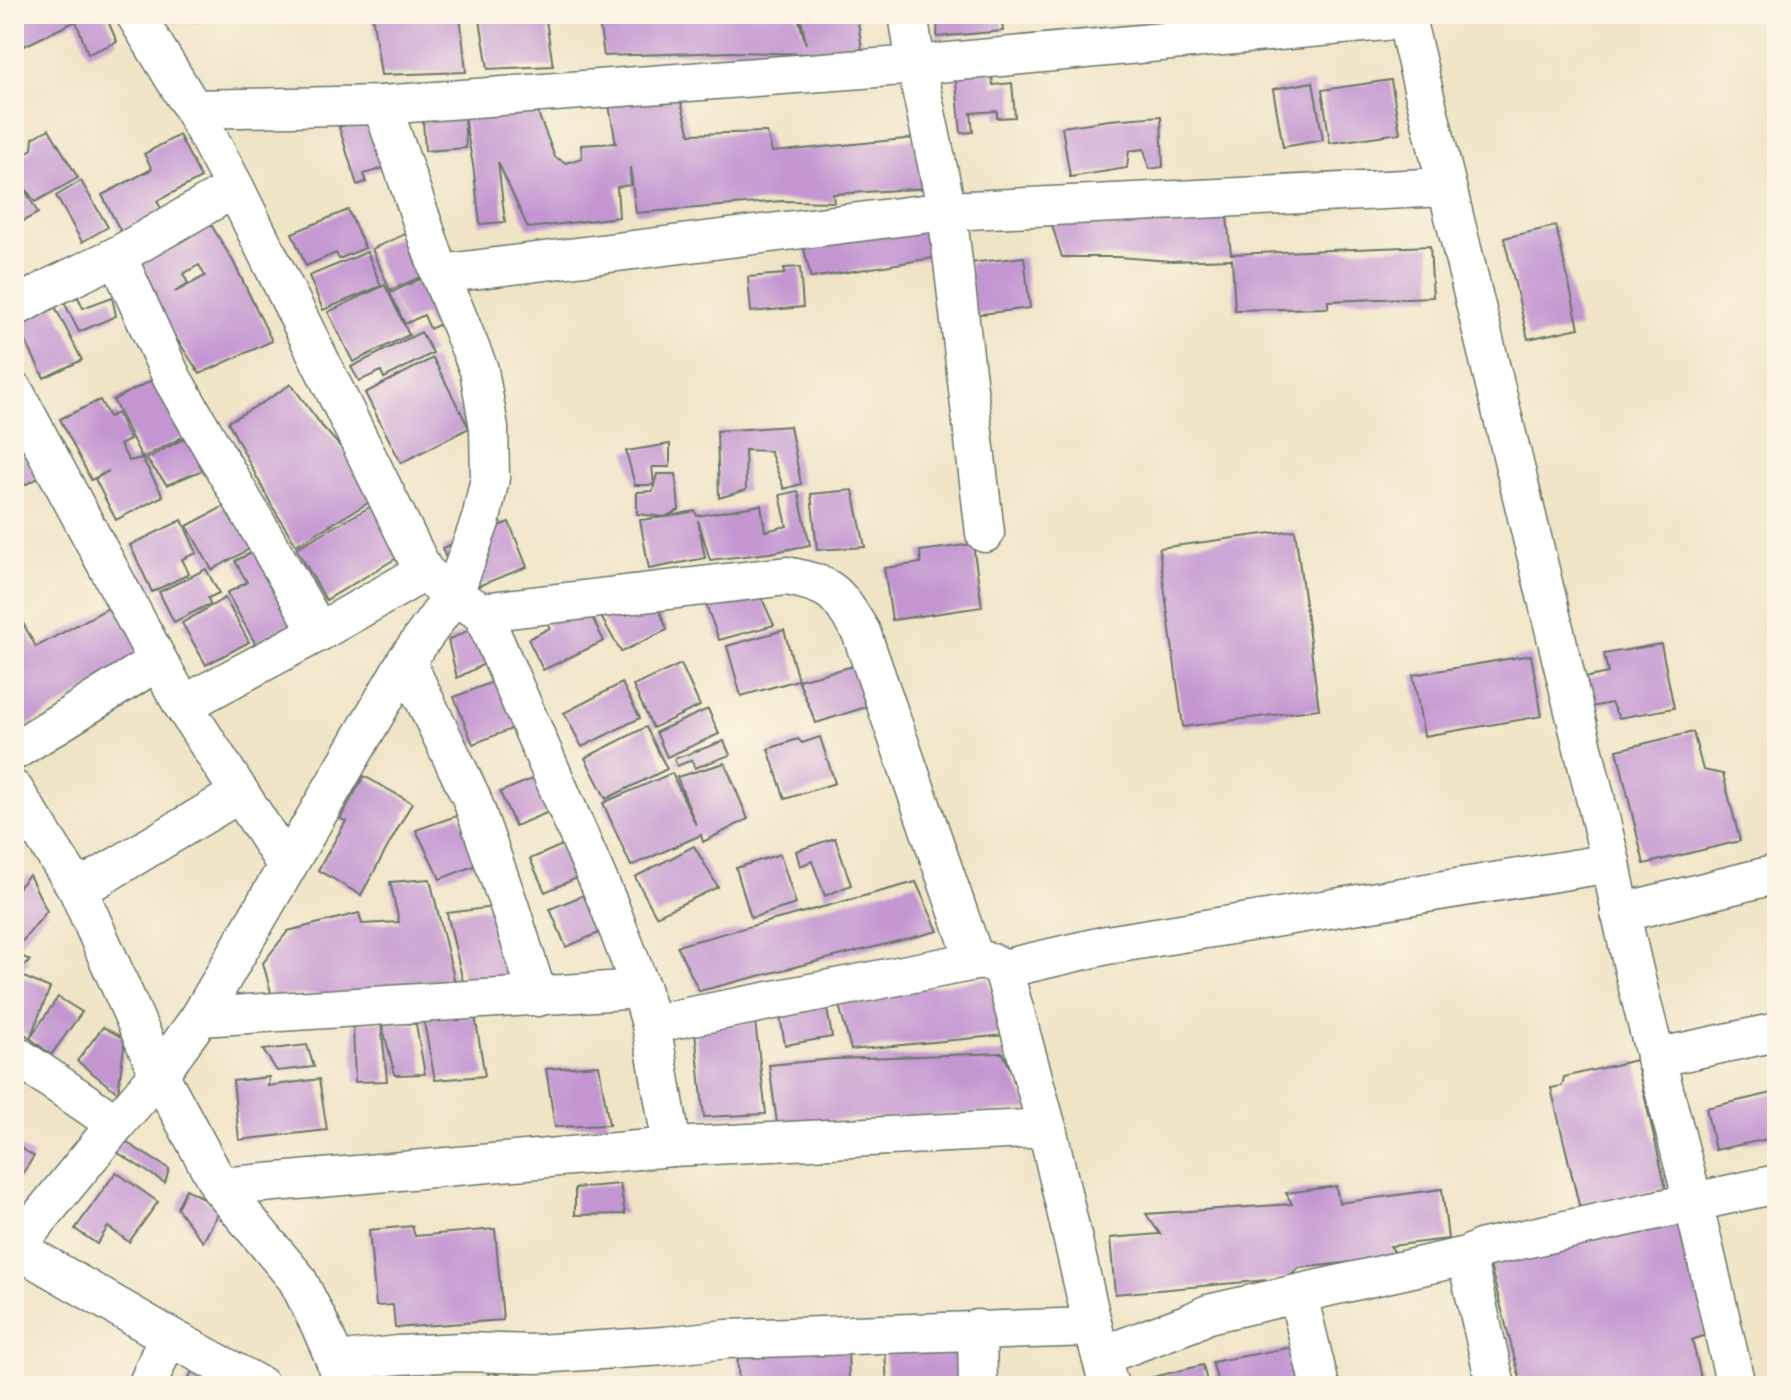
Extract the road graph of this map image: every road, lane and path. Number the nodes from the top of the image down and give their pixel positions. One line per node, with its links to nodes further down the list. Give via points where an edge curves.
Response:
1 (135, 14): 6 (street)
2 (908, 14): 4 (street)
3 (1406, 16): 4 (street); 7 (street)
4 (916, 65): 5 (street); 9 (street)
5 (382, 105): 6 (street); 11 (street)
6 (193, 109): 8 (street)
7 (1446, 187): 9 (street); 24 (street)
8 (235, 188): 10 (street); 15 (street)
9 (947, 211): 11 (street); 14 (street)
10 (117, 256): 12 (street); 17 (street, via 172,378)
11 (440, 274): 16 (street, via 479,370 489,428 490,478)
12 (14, 308)
13 (14, 391): 18 (street)
14 (985, 533)
15 (424, 572): 16 (street); 17 (street)
16 (467, 604): 19 (street); 29 (street, via 787,576 834,592 861,632); 31 (street, via 609,905)
17 (319, 632): 20 (street)
18 (158, 661): 20 (street); 21 (street)
19 (406, 661): 25 (street); 30 (street, via 471,797)
20 (183, 705): 23 (street)
21 (14, 751)
22 (14, 790): 27 (street)
23 (240, 793): 25 (street); 27 (street)
24 (1611, 863): 28 (street); 29 (street)
25 (287, 866): 32 (street)
26 (1777, 874): 28 (street)
27 (78, 890): 36 (street)
28 (1620, 913): 35 (street)
29 (989, 965): 31 (street); 38 (street)
30 (538, 997): 31 (street); 32 (street)
31 (646, 1007): 39 (street)
32 (200, 1017): 36 (street)
33 (1777, 1032): 35 (street)
34 (14, 1054): 37 (street)
35 (1655, 1058): 42 (street)
36 (159, 1074): 37 (street); 41 (street)
37 (116, 1124): 43 (street)
38 (1047, 1128): 39 (street); 48 (street)
39 (672, 1147): 41 (street)
40 (1777, 1184): 42 (street)
41 (220, 1187): 49 (street, via 297,1279)
42 (1693, 1201): 44 (street); 55 (street)
43 (15, 1248): 47 (street)
44 (1466, 1256): 45 (street); 54 (street)
45 (1298, 1295): 48 (street, via 1208,1314); 53 (street)
46 (977, 1329): 48 (street); 49 (street, via 727,1339 537,1354 398,1355); 52 (street)
47 (168, 1336): 50 (street); 51 (street)
48 (1101, 1356)
49 (338, 1374)
50 (147, 1386)
51 (260, 1386)
52 (978, 1386)
53 (1320, 1386)
54 (1496, 1386)
55 (1736, 1386)

